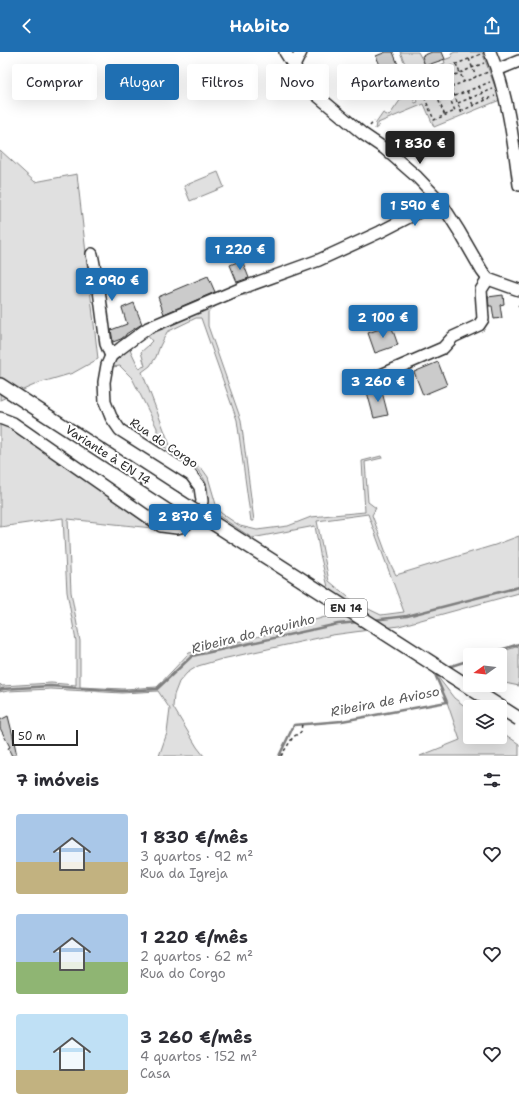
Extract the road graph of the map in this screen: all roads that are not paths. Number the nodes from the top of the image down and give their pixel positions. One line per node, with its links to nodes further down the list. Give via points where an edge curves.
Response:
1 (285, 52): 5 (street)
2 (301, 52): 6 (street)
3 (486, 56): 7 (street)
4 (519, 61): 7 (street)
5 (293, 64)
6 (295, 64)
7 (493, 71): 9 (street, via 508,110)
8 (322, 100): 10 (street, via 385,149)
9 (519, 184)
10 (440, 201): 12 (street); 14 (street, via 319,260 242,288 148,328)
11 (92, 254): 14 (street, via 106,344)
12 (488, 279): 13 (street); 15 (street, via 481,290 483,319 479,325 453,337 442,348)
13 (519, 290)
14 (111, 356): 17 (street, Rua do Corgo, via 104,382 111,417 120,430 191,474 200,487 200,510 191,522 184,526 161,526 13,423)
15 (374, 378)
16 (0, 386): 18 (main road, Variante à EN 14 / EN 14, bridge)
17 (0, 418)
18 (519, 719)

